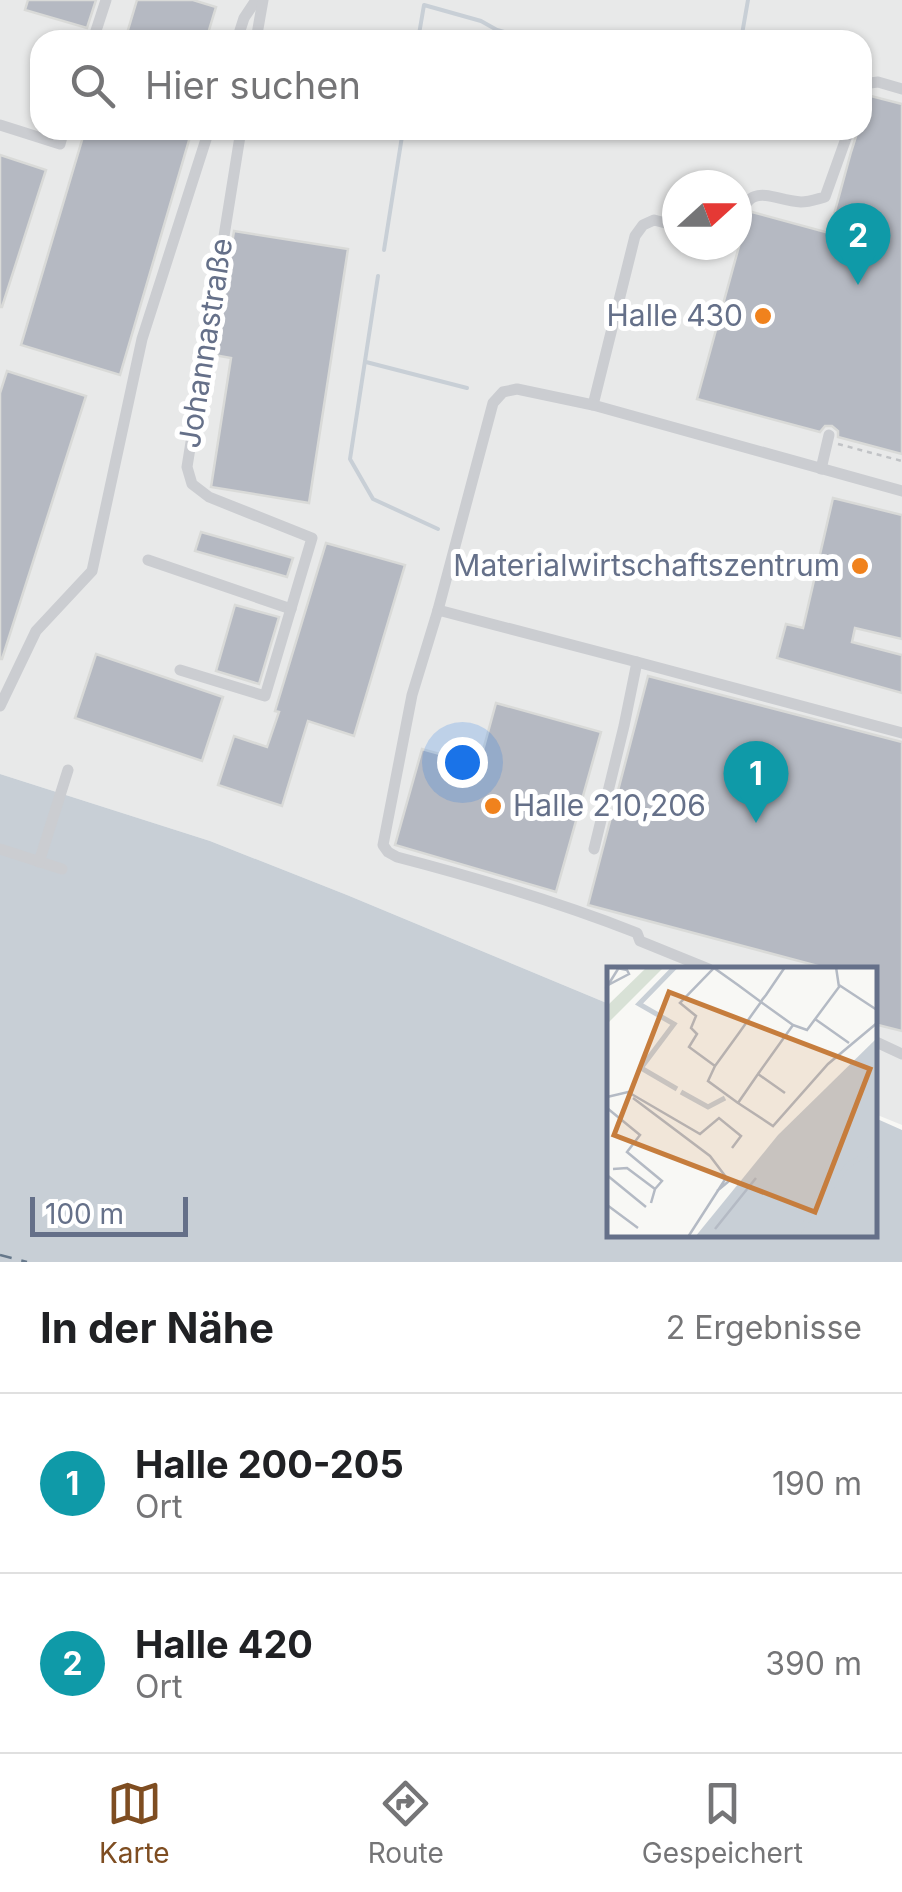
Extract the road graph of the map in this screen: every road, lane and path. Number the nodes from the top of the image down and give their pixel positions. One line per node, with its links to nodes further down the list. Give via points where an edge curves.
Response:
1 (106, 0): 3 (street)
2 (260, 0): 4 (street); 5 (street)
3 (96, 30)
4 (240, 30)
5 (257, 30)
6 (872, 83): 7 (street)
7 (902, 89)
8 (0, 124): 9 (street)
9 (30, 134)
10 (205, 140): 25 (street, via 142,339 92,571 36,631)
11 (239, 140): 21 (street, Johannastraße, via 187,467 192,484 210,497 312,538)
12 (845, 140): 13 (street, via 825,198)
13 (752, 198)
14 (662, 222): 15 (street, via 643,225 636,236)
15 (592, 405): 18 (street); 22 (street, via 517,390 493,403)
16 (828, 438): 17 (path); 18 (street)
17 (902, 461)
18 (821, 469): 19 (street)
19 (902, 491)
20 (148, 560): 21 (street)
21 (291, 608): 24 (street, via 265,696)
22 (438, 610): 23 (street); 32 (street, via 412,695 388,852 580,910)
23 (636, 662): 26 (street); 29 (street)
24 (180, 670)
25 (0, 705)
26 (902, 733)
27 (68, 770): 30 (street)
28 (0, 849): 30 (street)
29 (594, 849)
30 (39, 862): 31 (street)
31 (62, 869)
32 (702, 967)
33 (877, 1042): 34 (street)
34 (902, 1054)

